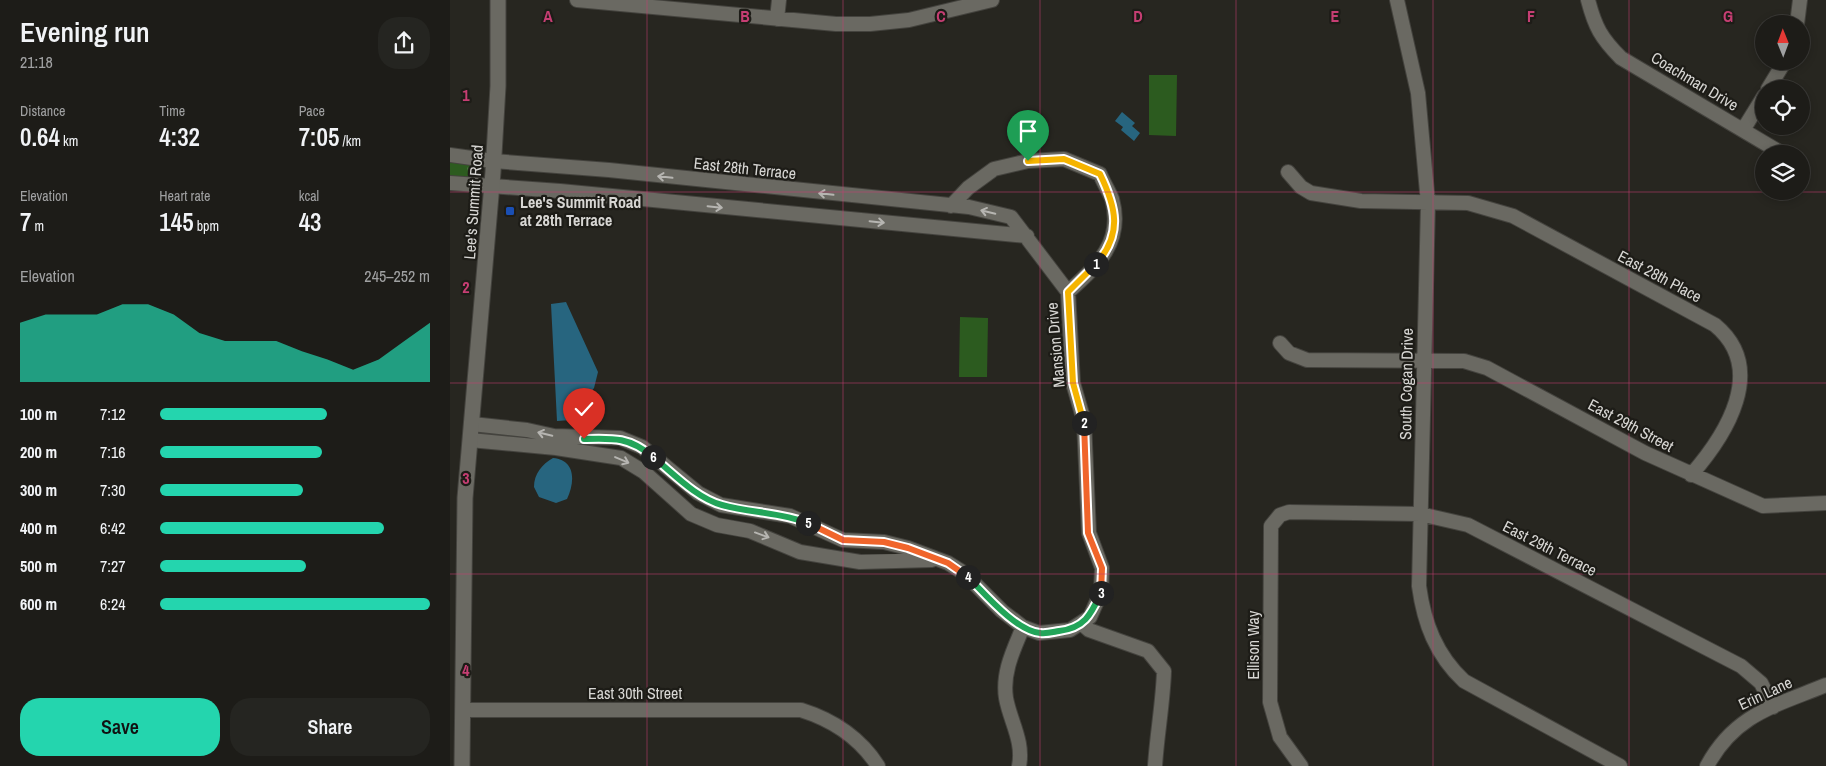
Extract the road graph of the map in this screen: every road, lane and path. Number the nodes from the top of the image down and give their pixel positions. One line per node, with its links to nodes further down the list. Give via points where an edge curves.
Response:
1 (498, 0): 16 (main road, Lee's Summit Road, via 498,86)
2 (577, 0): 8 (street)
3 (779, 0): 11 (street)
4 (992, 0): 9 (street)
5 (1397, 0): 20 (street, South Cogan Drive, via 1418,94)
6 (1588, 0): 13 (street, Coachman Drive, via 1604,41 1622,58)
7 (1800, 0): 10 (street)
8 (612, 2): 11 (street)
9 (954, 4): 11 (street, via 909,20 870,24)
10 (1798, 15)
11 (777, 19)
12 (1755, 111): 13 (street)
13 (1743, 130): 14 (street, Coachman Drive)
14 (1768, 145)
15 (450, 155): 16 (street, East 28th Terrace)
16 (493, 161): 19 (main road, Lee's Summit Road); 21 (street, East 28th Terrace, one-way to 16)
17 (1288, 172): 20 (street, East 28th Place, via 1311,193 1361,201)
18 (450, 183): 19 (street)
19 (492, 185): 22 (street, one-way to 22); 26 (main road, Lee's Summit Road)
20 (1428, 202): 25 (street, South Cogan Drive); 28 (street, East 28th Place, via 1468,203 1513,216 1723,332 1733,344 1739,360 1738,391 1720,436)
21 (951, 206): 22 (street, East 28th Terrace, one-way to 21, via 1011,217); 23 (street, via 968,188 994,169 1028,161 1064,159 1100,174 1112,199 1114,233 1105,253)
22 (1027, 236): 23 (street, East 28th Terrace)
23 (1068, 292): 33 (street, Mansion Drive, via 1073,383 1084,421 1088,533 1102,568 1101,592 1090,617)
24 (1280, 343): 25 (street, East 29th Street, via 1289,354 1307,360)
25 (1423, 360): 28 (street, East 29th Street, via 1464,361 1487,368); 30 (street, South Cogan Drive)
26 (472, 424): 27 (main road, Lee's Summit Road); 32 (street, one-way to 26, via 884,542 843,540 790,516 721,505 698,493 642,447 620,438 554,436)
27 (470, 440): 32 (street, one-way to 32, via 621,458 644,472 691,514 717,525 750,530 800,552 860,562 929,559); 37 (main road, Lee's Summit Road, via 465,498)
28 (1691, 475): 29 (street, East 29th Street, via 1764,506)
29 (1826, 503)
30 (1420, 514): 31 (street, East 29th Terrace, via 1289,512); 36 (street, East 29th Terrace, via 1468,525 1741,666 1761,682); 43 (street, South Cogan Drive, via 1419,586 1423,613 1435,644 1455,672 1464,681)
31 (1277, 518): 42 (street, Ellison Way, via 1271,526 1270,702 1280,737)
32 (948, 563): 34 (street, via 964,573)
33 (1081, 622): 34 (street, Mansion Drive, via 1070,630 1039,633); 41 (street, via 1089,630 1148,651 1164,671)
34 (1023, 627): 40 (street, via 1006,669 1006,698 1019,738)
35 (1826, 685): 36 (street, Erin Lane)
36 (1773, 707): 44 (street, Erin Lane, via 1745,720 1727,735)
37 (463, 710): 38 (main road, Lee's Summit Road); 39 (street, East 30th Street, via 808,712 855,738)
38 (462, 766)
39 (878, 766)
40 (1019, 766)
41 (1155, 766)
42 (1300, 766)
43 (1620, 766)
44 (1707, 766)

